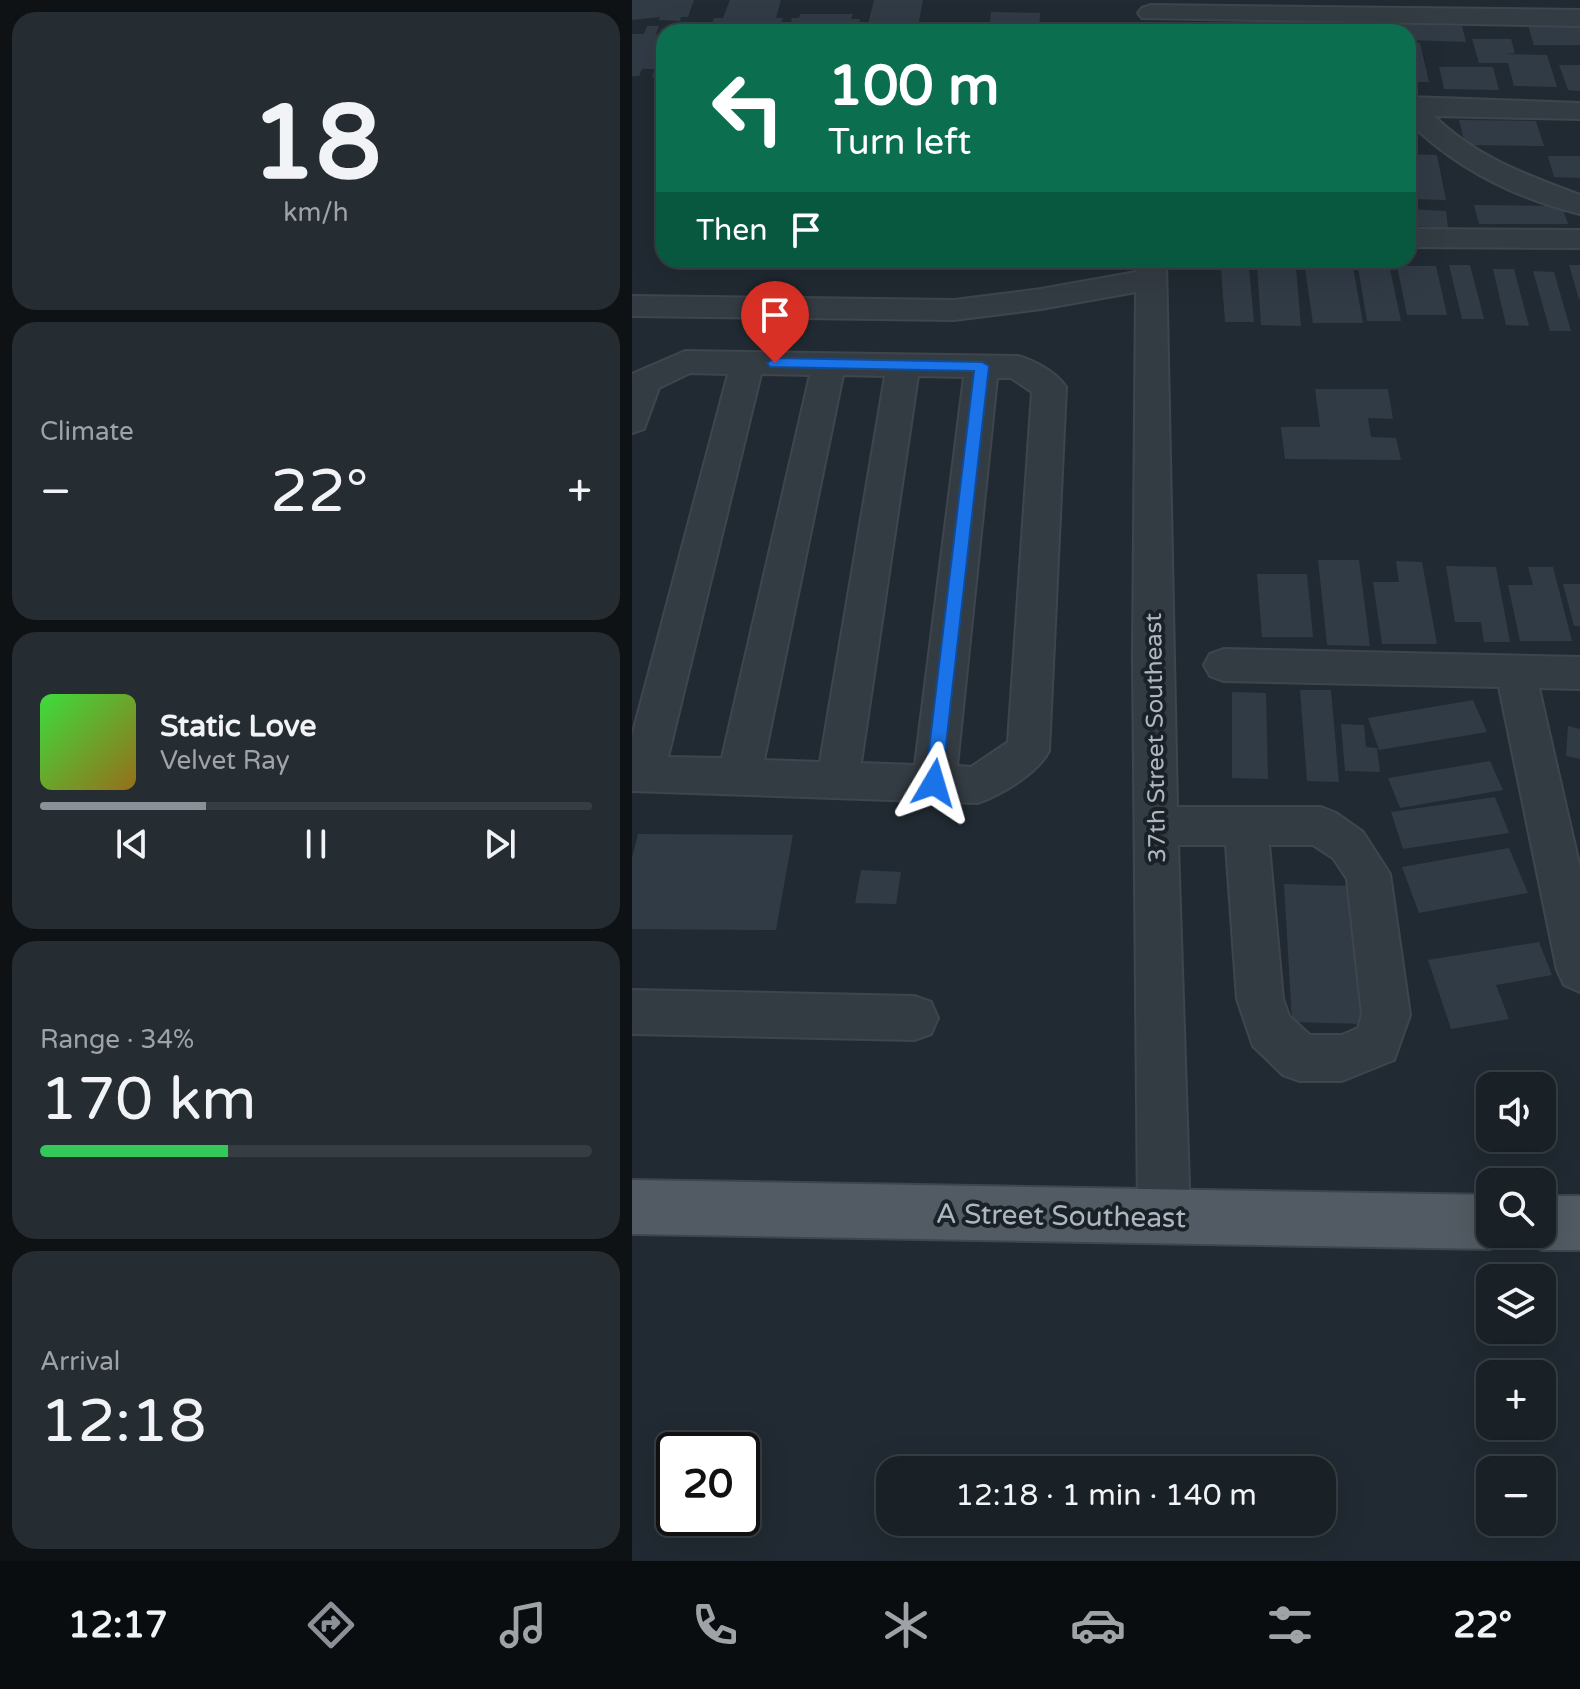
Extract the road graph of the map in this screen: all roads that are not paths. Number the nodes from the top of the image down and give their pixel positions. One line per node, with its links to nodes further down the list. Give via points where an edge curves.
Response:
1 (1151, 15): 3 (street)
2 (1580, 18): 3 (street)
3 (1265, 24)
4 (1416, 106): 5 (street)
5 (1580, 111)
6 (1416, 112): 7 (street, via 1441,138 1492,172)
7 (1580, 205)
8 (1416, 238): 9 (street)
9 (1580, 239)
10 (1066, 268): 12 (street)
11 (1151, 270): 12 (street); 26 (street, 37th Street Southeast)
12 (1064, 295): 13 (street, via 954,310)
13 (632, 306)
14 (747, 363): 15 (street); 18 (street, via 685,362 644,382); 22 (street)
15 (829, 364): 16 (street); 23 (street)
16 (903, 365): 17 (street); 24 (street)
17 (982, 366): 25 (street); 25 (street, via 1018,367 1049,387 1028,751 978,785)
18 (632, 421)
19 (1224, 665): 20 (street)
20 (1516, 672): 21 (street); 28 (street)
21 (1580, 673)
22 (638, 773): 23 (street)
23 (739, 777): 24 (street)
24 (838, 780): 25 (street)
25 (934, 783)
26 (1156, 826): 27 (street); 32 (street, 37th Street Southeast)
27 (1246, 826): 27 (street, via 1321,826 1348,845 1368,874 1386,1015 1377,1044 1342,1058 1300,1058 1270,1030 1260,999)
28 (1580, 970)
29 (632, 1012): 30 (street)
30 (914, 1018)
31 (632, 1207): 32 (main road, A Street Southeast)
32 (1164, 1216): 33 (main road, A Street Southeast)
33 (1476, 1222)
34 (1556, 1223): 35 (main road)
35 (1580, 1223)

